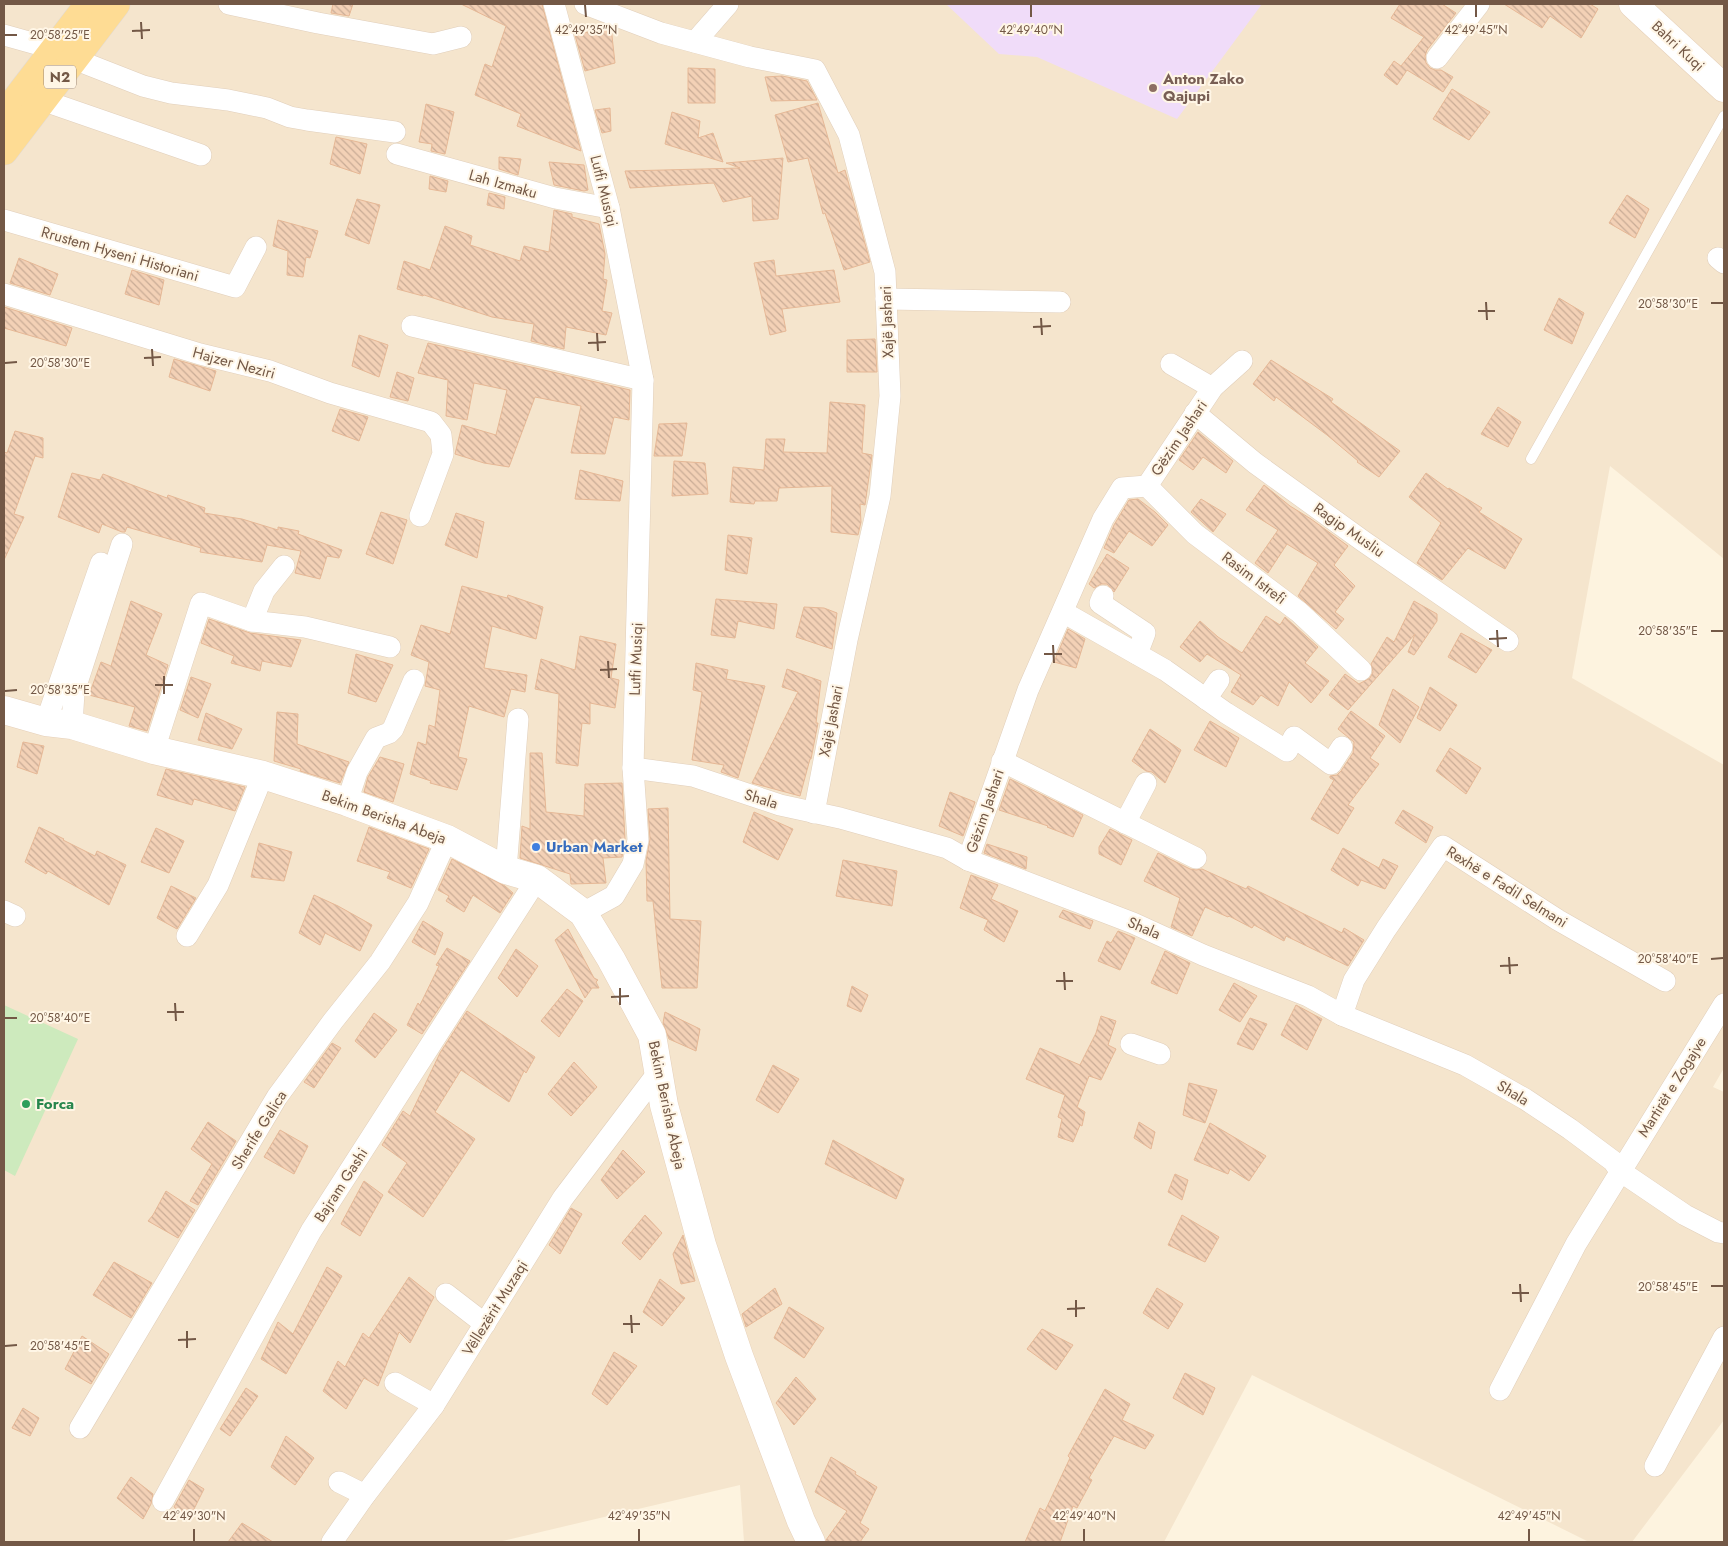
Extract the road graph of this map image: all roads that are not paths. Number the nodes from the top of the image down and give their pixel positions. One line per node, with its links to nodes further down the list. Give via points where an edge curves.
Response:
1 (89, 4): 13 (main road, N2)
2 (116, 4): 13 (main road, N2)
3 (229, 4): 9 (street)
4 (554, 4): 23 (street, Lutfi Musiqi)
5 (728, 4): 12 (street)
6 (1479, 4): 14 (street)
7 (1633, 4): 15 (street, Bahri Kuqi)
8 (590, 5): 12 (street, Xajë Jashari, via 661,33)
9 (320, 13): 11 (street, via 433,44)
10 (4, 35): 13 (street)
11 (461, 38)
12 (695, 42): 27 (street, Xajë Jashari, via 815,70 849,135 886,272)
13 (64, 54): 16 (main road, N2); 17 (main road, N2); 19 (street, via 142,86 171,93 228,100 306,120)
14 (1437, 58)
15 (1724, 88)
16 (42, 100): 20 (main road, N2); 22 (street)
17 (4, 115)
18 (1724, 116): 35 (lane)
19 (395, 132)
20 (4, 151)
21 (398, 154): 23 (street, Lah Izmaku, via 555,198)
22 (201, 155)
23 (609, 208): 32 (street, Lutfi Musiqi)
24 (4, 220): 25 (street, Rrustem Hyseni Historiani, via 236,287)
25 (256, 246)
26 (4, 294): 37 (street, Hajzer Neziri, via 200,354 270,371 330,393 430,422 441,435 443,454)
27 (886, 299): 28 (street); 60 (street, Xajë Jashari, via 890,396 880,496 847,640)
28 (1060, 302)
29 (412, 326): 32 (street)
30 (1242, 361): 33 (street, Gëzim Jashari)
31 (1171, 364): 33 (street)
32 (643, 380): 56 (street, Lutfi Musiqi)
33 (1214, 387): 34 (street, Gëzim Jashari)
34 (1195, 413): 36 (street, Gëzim Jashari); 43 (street, Ragip Musliu, via 1255,463)
35 (1531, 459)
36 (1147, 486): 41 (street, Gëzim Jashari, via 1122,488 1103,519); 46 (street, Rasim Istrefi, via 1195,534 1299,612)
37 (420, 516)
38 (114, 545): 52 (street)
39 (284, 566): 42 (street, via 264,591)
40 (1102, 596): 45 (street, via 1100,603 1145,634)
41 (1063, 612): 45 (street); 55 (street, Gëzim Jashari, via 1028,690)
42 (252, 621): 44 (street, via 305,627); 54 (street, via 201,603)
43 (1508, 641)
44 (390, 647)
45 (1137, 654): 49 (street)
46 (1360, 670)
47 (414, 680): 59 (street, via 394,729 376,738 356,772)
48 (1219, 680): 49 (street)
49 (1206, 699): 53 (street, via 1287,751 1294,737 1331,764)
50 (4, 710): 52 (street, Bekim Berisha Abeja)
51 (518, 719): 65 (street)
52 (59, 723): 54 (street, Bekim Berisha Abeja)
53 (1342, 747)
54 (154, 750): 57 (street, Bekim Berisha Abeja)
55 (1002, 761): 61 (street, Gëzim Jashari); 64 (street, Gëzim Jashari)
56 (633, 768): 60 (street, Shala, via 693,776 780,806); 67 (street, Lutfi Musiqi, via 638,840 633,864 614,896)
57 (263, 775): 59 (street, Bekim Berisha Abeja); 68 (street, via 218,886)
58 (1146, 783): 61 (street)
59 (347, 802): 62 (street, Bekim Berisha Abeja)
60 (814, 812): 64 (street, Shala, via 947,848)
61 (1125, 823): 63 (street, Gëzim Jashari)
62 (447, 839): 65 (street, Bekim Berisha Abeja); 83 (street, Sherife Galica, via 418,903 380,962 278,1097)
63 (1196, 858)
64 (968, 860): 71 (street, Shala, via 1132,923 1308,996)
65 (506, 870): 66 (street, Bekim Berisha Abeja)
66 (536, 879): 67 (street, Bekim Berisha Abeja); 87 (street, Bajram Gashi, via 311,1231)
67 (583, 913): 74 (street, Bekim Berisha Abeja, via 652,1036)
68 (187, 936)
69 (1665, 981): 71 (street, Rexhë e Fadil Selmani, via 1558,920 1443,846 1354,980)
70 (1724, 1004): 75 (street, Martirët e Zogajve)
71 (1342, 1015): 75 (street, Shala, via 1465,1065 1570,1129 1613,1161)
72 (1131, 1044): 73 (street)
73 (1160, 1054)
74 (657, 1074): 78 (street, Vëllezërit Muzaqi, via 563,1198); 89 (street, Bekim Berisha Abeja, via 702,1245 739,1356 801,1521)
75 (1620, 1171): 76 (street, Shala, via 1685,1215); 81 (street, via 1576,1244)
76 (1724, 1233)
77 (446, 1294): 78 (street)
78 (485, 1324): 82 (street, Vëllezërit Muzaqi)
79 (1724, 1337): 84 (street)
80 (395, 1383): 82 (street)
81 (1500, 1390)
82 (434, 1405): 86 (street, Vëllezërit Muzaqi)
83 (80, 1428)
84 (1655, 1466)
85 (339, 1482): 86 (street)
86 (365, 1495): 88 (street, Vëllezërit Muzaqi)
87 (163, 1501)
88 (332, 1542)
89 (812, 1542)

